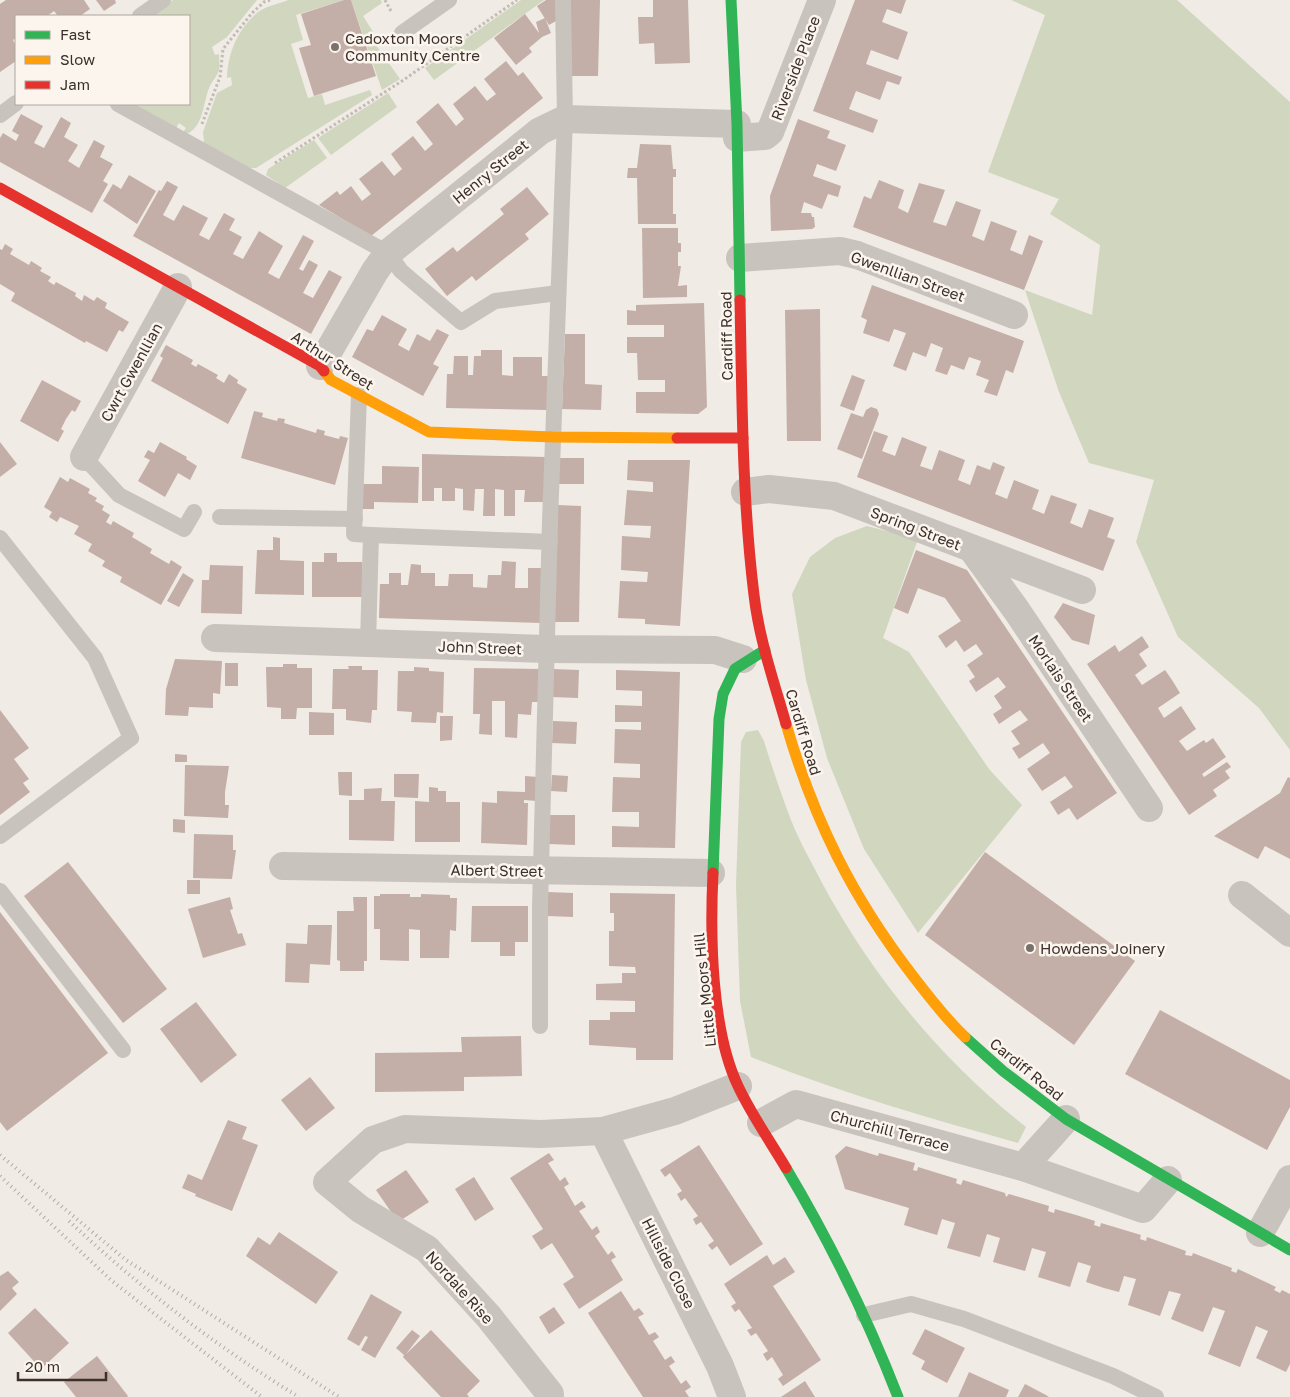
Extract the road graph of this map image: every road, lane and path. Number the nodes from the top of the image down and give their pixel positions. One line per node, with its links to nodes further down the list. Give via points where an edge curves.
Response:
1 (163, 0): 9 (lane)
2 (270, 0): 8 (path)
3 (449, 0): 10 (lane)
4 (517, 0): 17 (path, via 402,81)
5 (563, 0): 14 (lane)
6 (731, 0): 15 (street, Cardiff Road)
7 (822, 0): 15 (street, Riverside Place, via 770,132 765,136)
8 (264, 1): 16 (path, via 223,49 220,77)
9 (141, 15)
10 (402, 33)
11 (15, 104): 13 (lane)
12 (120, 105): 16 (lane)
13 (0, 114)
14 (565, 119): 15 (street, Henry Street); 19 (street, Henry Street, via 540,131); 22 (lane)
15 (737, 131): 20 (street, Cardiff Road)
16 (193, 146): 17 (lane)
17 (254, 177): 19 (lane)
18 (0, 188): 21 (street, Arthur Street)
19 (388, 253): 22 (lane, via 401,272 461,322 495,301); 24 (street, Henry Street)
20 (740, 258): 23 (street, Gwenllian Street, via 840,251); 27 (street, Cardiff Road)
21 (178, 287): 24 (street, Arthur Street); 28 (street, Cwrt Gwenllian)
22 (558, 293): 26 (lane)
23 (1014, 314)
24 (320, 366): 25 (street, Arthur Street, via 331,380)
25 (359, 395): 26 (street, Arthur Street, via 430,432); 32 (lane)
26 (553, 437): 27 (street, Arthur Street); 35 (lane)
27 (743, 438): 29 (street, Cardiff Road)
28 (84, 457): 30 (lane, via 119,495 184,529)
29 (745, 492): 36 (street, Spring Street, via 769,489 834,496); 41 (street, Cardiff Road, via 754,596)
30 (194, 512)
31 (220, 517): 32 (lane)
32 (355, 519): 33 (lane, via 354,534)
33 (370, 534): 35 (lane); 39 (lane)
34 (0, 538): 43 (lane, via 95,658 131,738)
35 (550, 542): 40 (lane)
36 (972, 549): 37 (street, Spring Street); 42 (street, Morlais Street)
37 (1082, 590)
38 (215, 638): 39 (street, John Street)
39 (368, 643): 40 (street, John Street)
40 (546, 649): 41 (street, John Street, via 715,650); 45 (lane)
41 (754, 654): 46 (street, Little Moors Hill, via 731,674 723,693); 53 (street, Cardiff Road, via 827,839 896,954 962,1034 1002,1071)
42 (1149, 808)
43 (0, 836)
44 (283, 866): 45 (street, Albert Street)
45 (541, 871): 46 (street, Albert Street); 50 (lane)
46 (711, 873): 52 (street, Little Moors Hill, via 716,989 724,1050)
47 (0, 891): 51 (lane)
48 (1242, 895): 49 (street)
49 (1290, 934)
50 (540, 1026)
51 (123, 1050)
52 (738, 1086): 54 (street, Little Moors Hill); 55 (street, via 675,1111)
53 (1066, 1119): 56 (street); 58 (street, Cardiff Road)
54 (761, 1123): 56 (street, Churchill Terrace, via 796,1104); 61 (street, Little Moors Hill, via 825,1234)
55 (603, 1131): 62 (street, Nordale Rise, via 541,1134 405,1130 373,1140 327,1182 360,1209 427,1249 489,1317); 63 (street, Hillside Close, via 720,1366)
56 (1022, 1167): 58 (street, Churchill Terrace, via 1143,1208)
57 (1290, 1178): 59 (street)
58 (1168, 1180): 59 (street, Cardiff Road)
59 (1260, 1233): 60 (street, Cardiff Road)
60 (1290, 1250)
61 (864, 1315): 64 (street, Little Moors Hill); 65 (lane, via 911,1304 920,1306 992,1329 1112,1376)
62 (550, 1394)
63 (732, 1397)
64 (898, 1397)
65 (1156, 1397)

